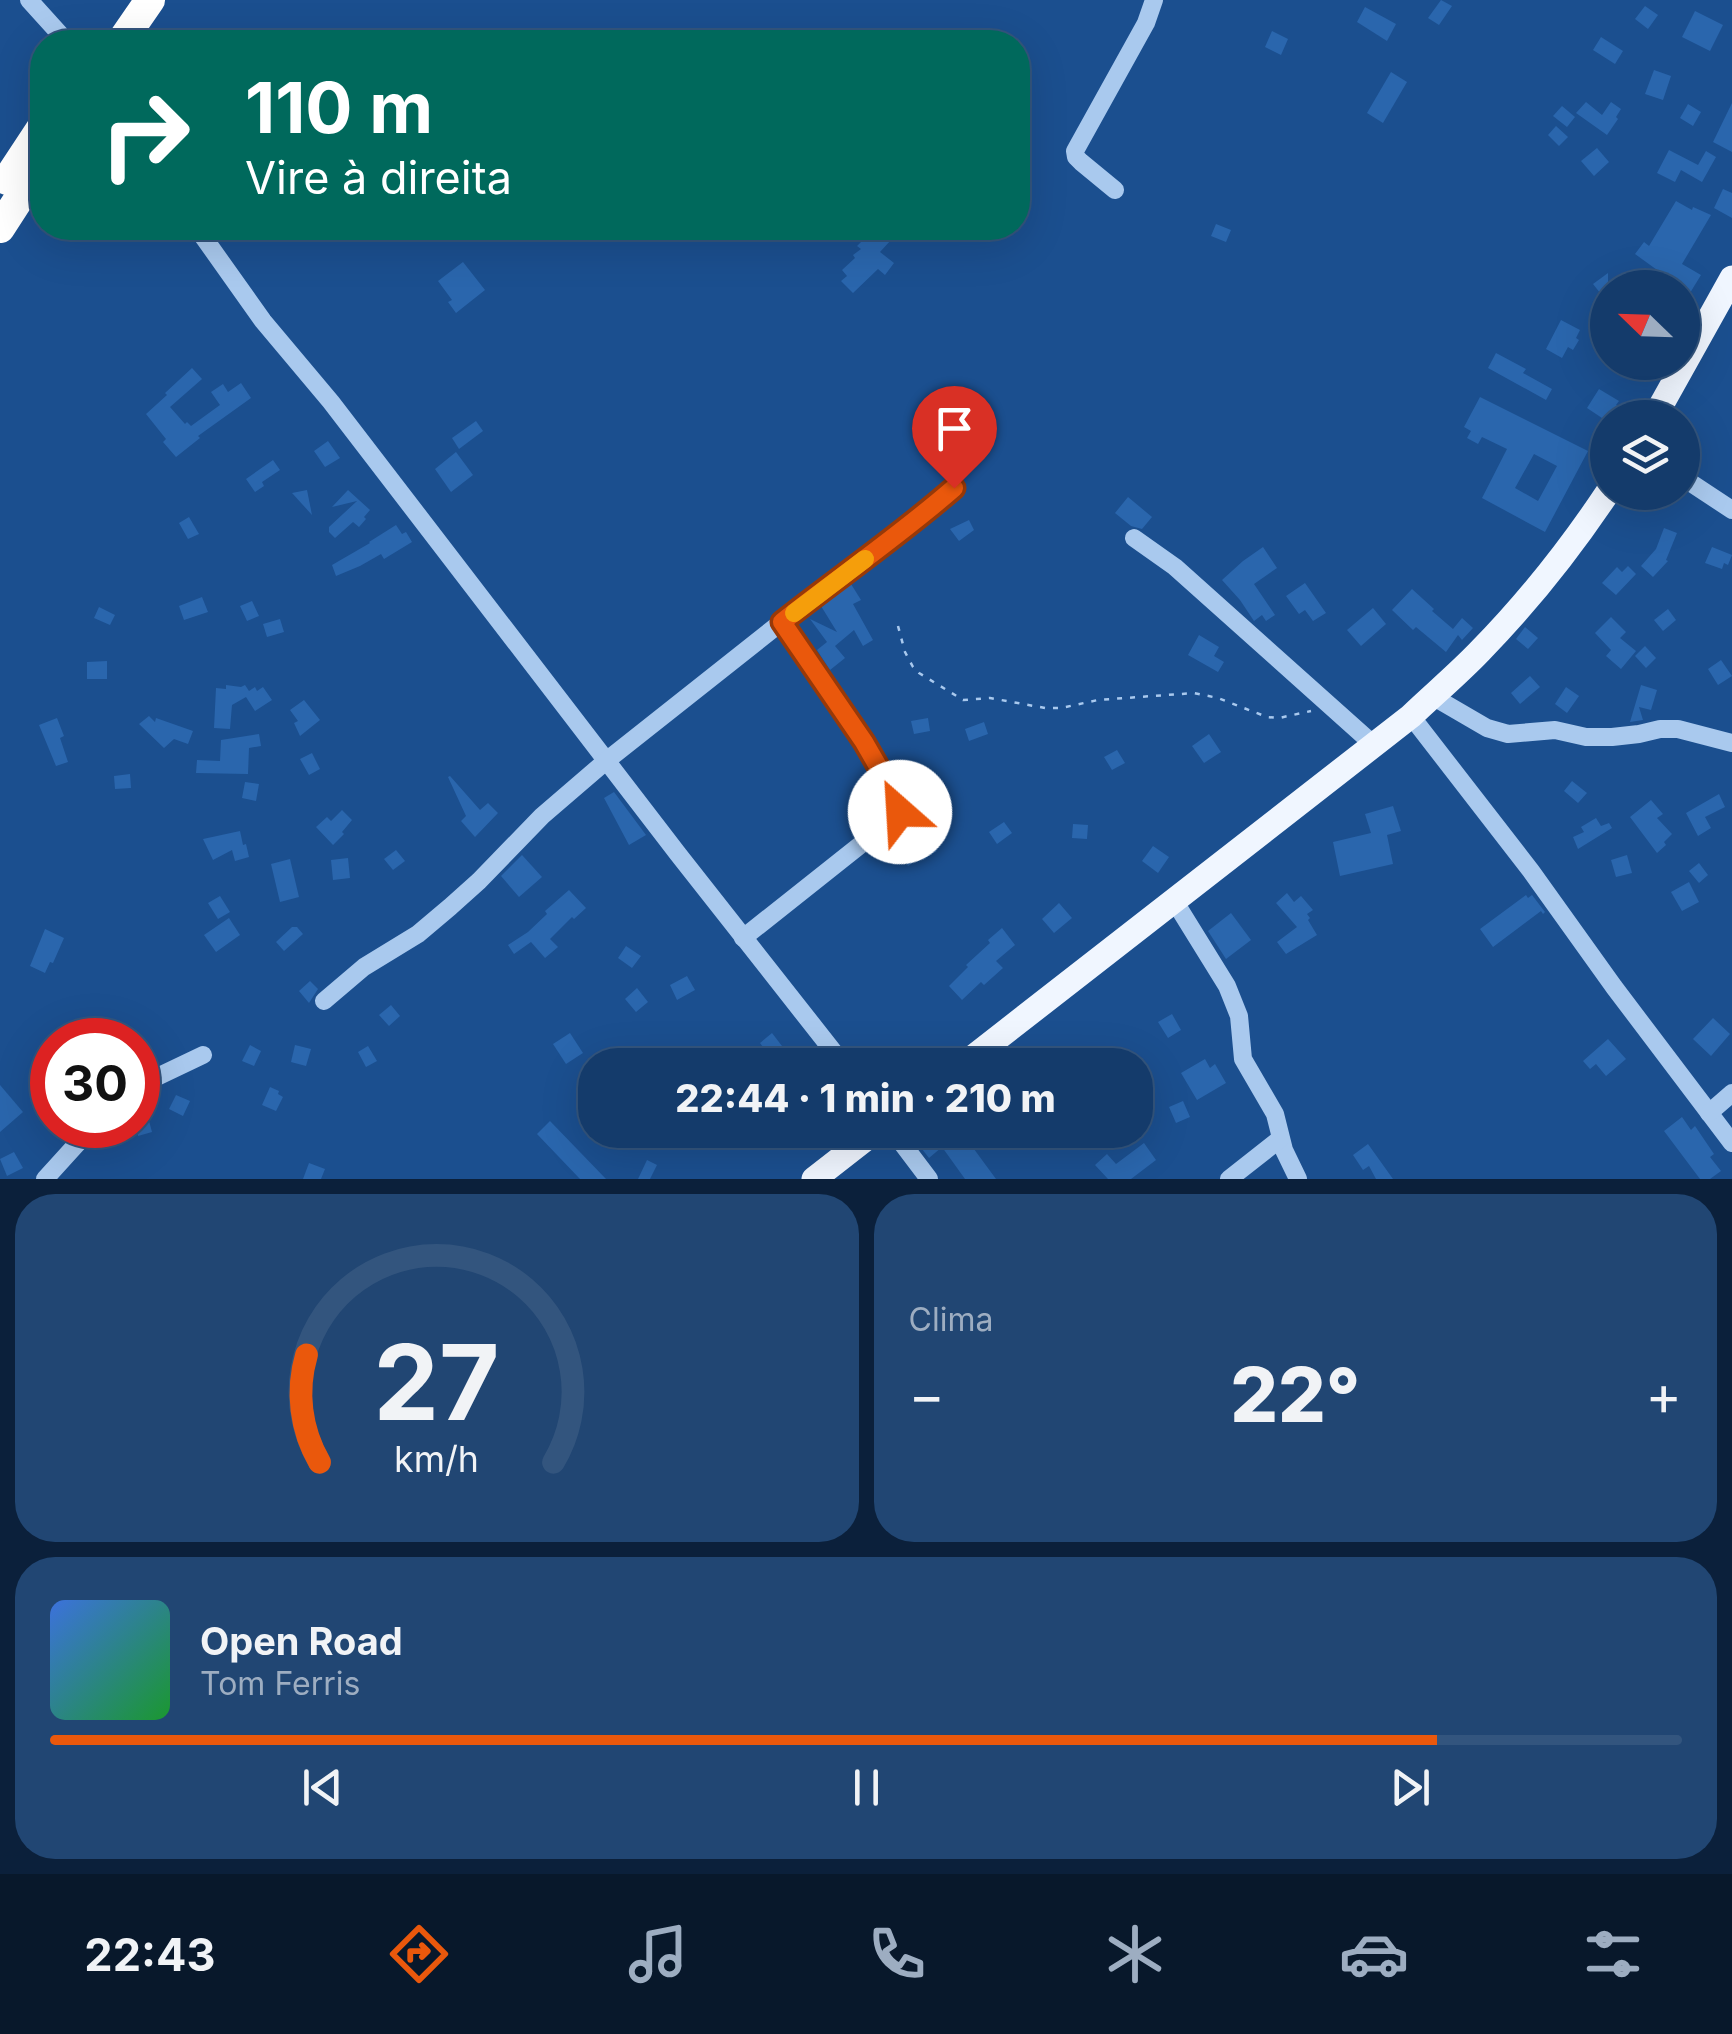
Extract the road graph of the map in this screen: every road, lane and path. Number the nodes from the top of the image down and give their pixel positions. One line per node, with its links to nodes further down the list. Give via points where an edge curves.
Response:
1 (29, 0): 5 (street)
2 (129, 0): 6 (highway)
3 (150, 0): 7 (highway)
4 (1154, 0): 10 (street, via 1075,151)
5 (56, 30)
6 (109, 30)
7 (129, 30)
8 (30, 146): 11 (highway)
9 (30, 182): 12 (highway)
10 (1115, 190)
11 (0, 191)
12 (0, 228)
13 (205, 240): 28 (street)
14 (1732, 278): 15 (main road)
15 (1664, 400)
16 (954, 488): 21 (street)
17 (1700, 489): 19 (street)
18 (1595, 510): 23 (main road, via 1506,622)
19 (1732, 510)
20 (1134, 538): 24 (street, via 1176,567)
21 (782, 622): 28 (street); 30 (street, via 902,808)
22 (898, 626): 24 (path, via 913,667 963,700 1061,708 1194,693 1279,718)
23 (1432, 696): 25 (main road); 26 (street, via 1508,734 1555,730 1612,737 1678,729)
24 (1332, 707): 27 (street)
25 (1411, 716): 27 (main road); 37 (street)
26 (1732, 743)
27 (1374, 744): 29 (main road)
28 (606, 761): 30 (street); 31 (street, via 450,907)
29 (1175, 902): 33 (main road); 38 (street, via 1227,986 1244,1059 1275,1114)
30 (743, 938): 32 (street)
31 (324, 1001)
32 (830, 1048)
33 (985, 1048)
34 (203, 1055): 35 (street)
35 (160, 1076)
36 (1732, 1092): 37 (street)
37 (1709, 1113): 39 (street)
38 (1280, 1139): 46 (street); 47 (street)
39 (1732, 1143)
40 (74, 1148): 43 (street)
41 (854, 1148): 44 (main road)
42 (906, 1148): 45 (street)
43 (46, 1179)
44 (814, 1179)
45 (930, 1179)
46 (1229, 1179)
47 (1298, 1179)

